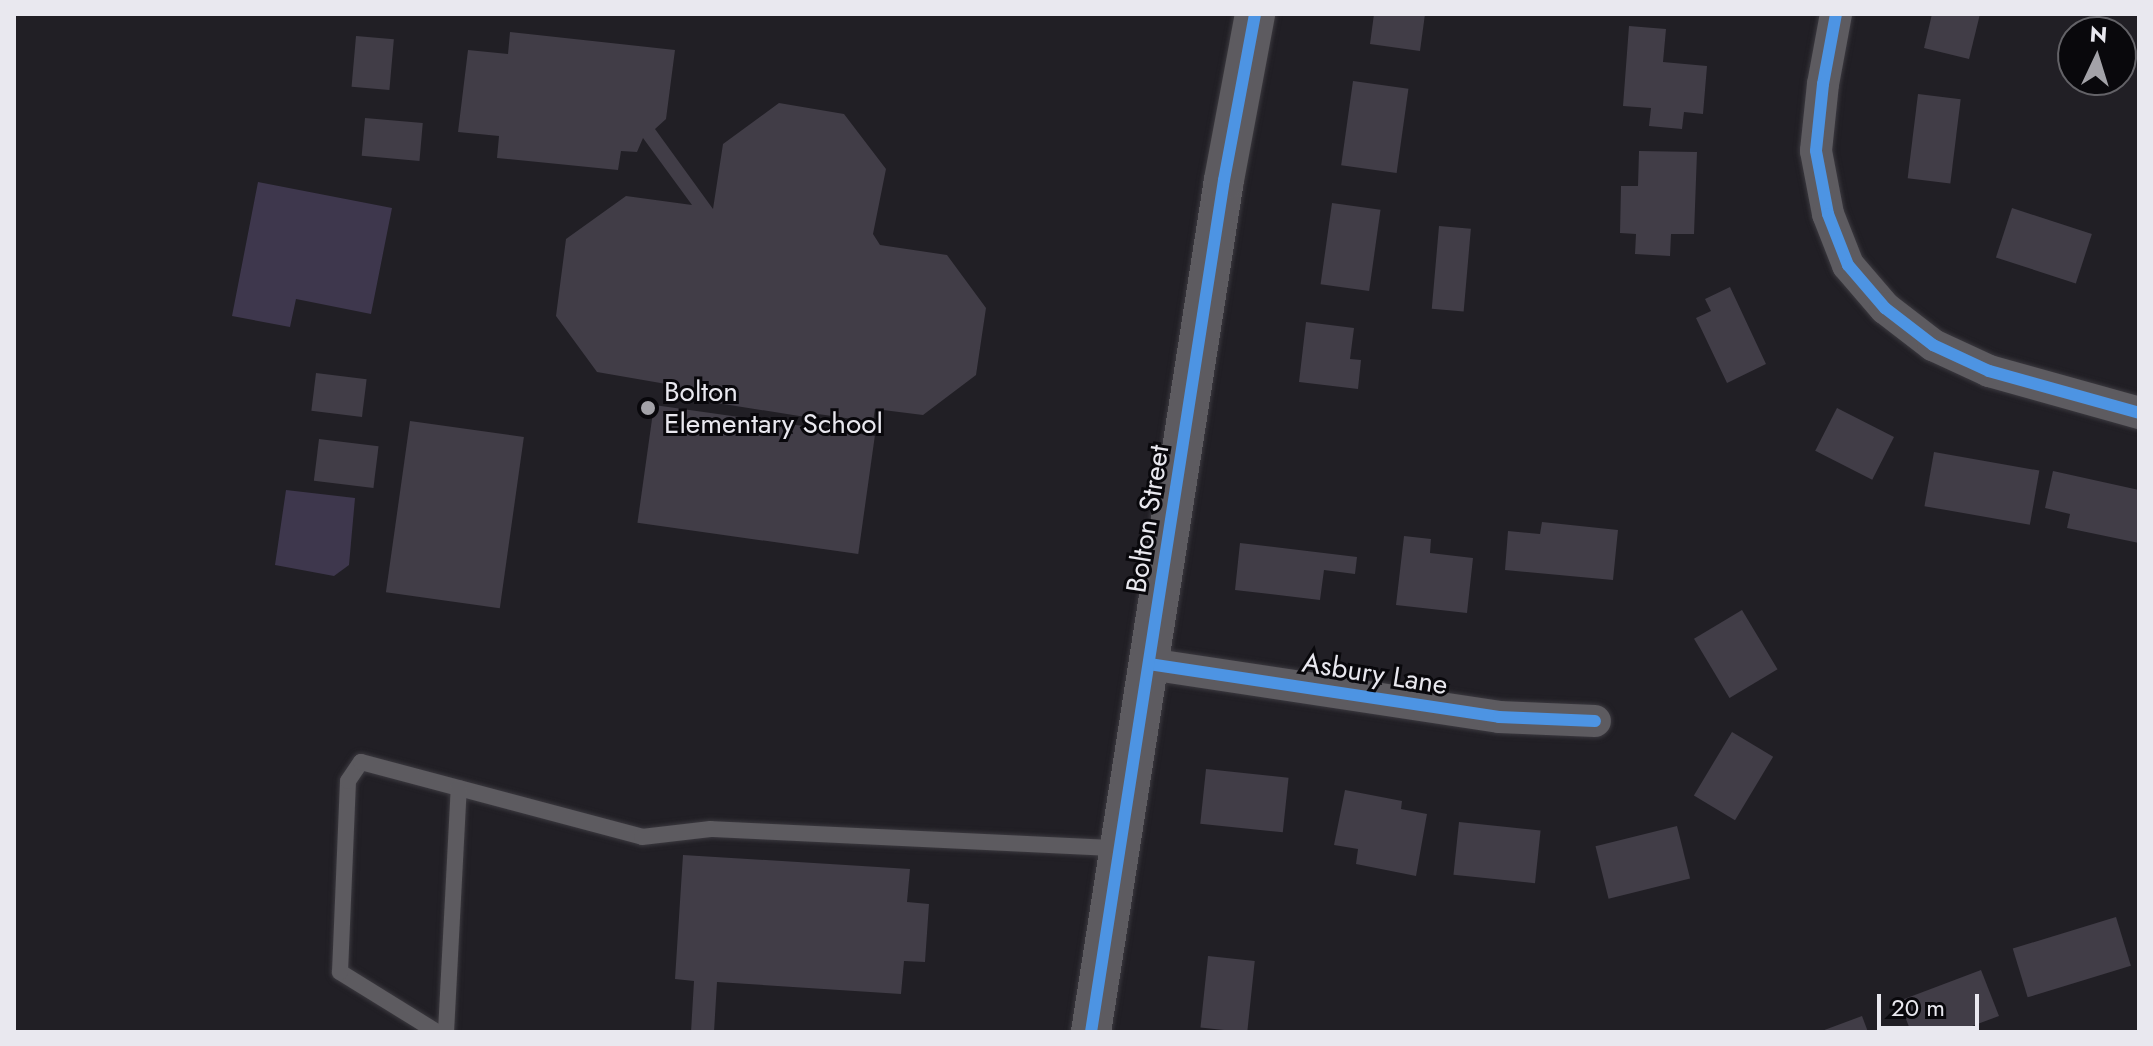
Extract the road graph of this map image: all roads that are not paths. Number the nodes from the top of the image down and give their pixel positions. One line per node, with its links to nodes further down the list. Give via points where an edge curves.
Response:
1 (1255, 14): 4 (street, Bolton Street)
2 (1836, 14): 3 (street, via 1816,151 1828,214 1848,265 1885,308 1933,345 1989,371)
3 (2139, 413)
4 (1149, 664): 5 (street, Asbury Lane, via 1499,717); 7 (street, Bolton Street)
5 (1595, 721)
6 (459, 788): 7 (lane, via 642,837 711,829); 8 (lane, via 361,762 348,781 340,972); 9 (lane)
7 (1120, 848): 10 (street, Bolton Street)
8 (437, 1032)
9 (446, 1032)
10 (1091, 1032)

